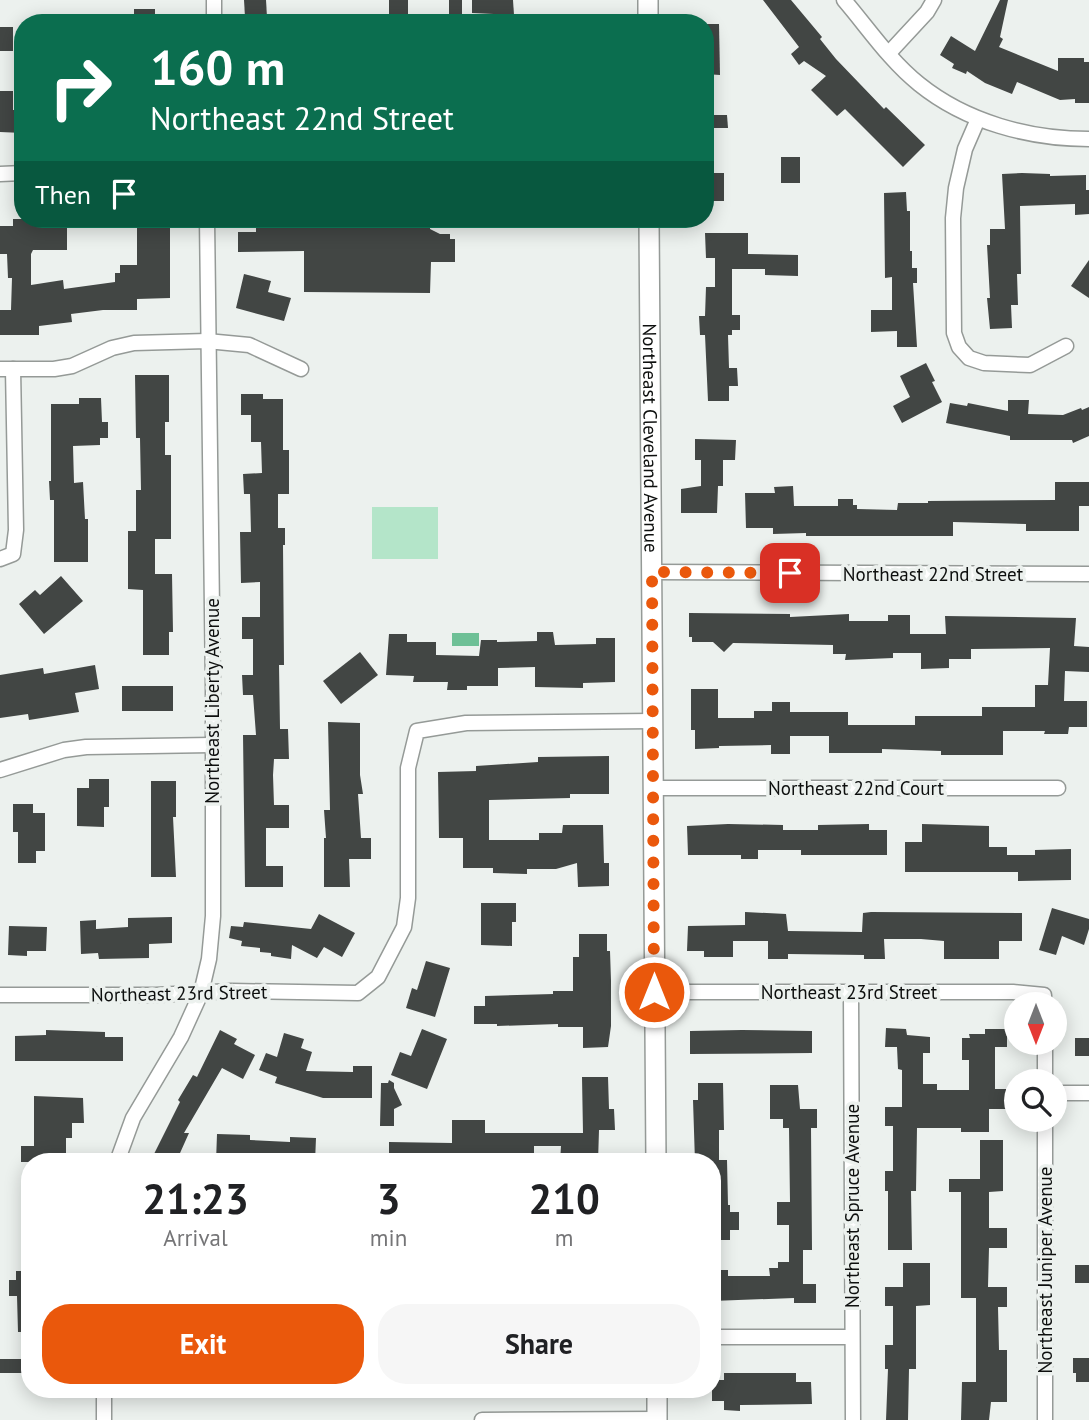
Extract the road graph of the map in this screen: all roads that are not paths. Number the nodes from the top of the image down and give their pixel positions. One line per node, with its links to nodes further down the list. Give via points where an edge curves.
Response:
1 (844, 0): 3 (street)
2 (934, 0): 3 (street)
3 (889, 53): 4 (street, via 920,85)
4 (978, 119): 5 (street, via 1018,131); 9 (street, via 959,171 953,218 954,332 959,347 969,358 984,363 1030,365)
5 (1089, 139)
6 (207, 228): 8 (street, Northeast Liberty Avenue)
7 (649, 228): 13 (street, Northeast Cleveland Avenue)
8 (207, 341): 10 (street, via 134,343 72,366); 11 (street, via 248,345); 16 (street, Northeast Liberty Avenue)
9 (1066, 346)
10 (6, 369): 12 (street, via 16,530)
11 (301, 369)
12 (7, 557)
13 (652, 572): 14 (street, Northeast 22nd Street); 15 (street, Northeast Cleveland Avenue)
14 (1089, 574)
15 (652, 721): 18 (street, Northeast Cleveland Avenue); 22 (street, Northeast 23rd Street, via 466,723 417,731 408,768 404,927 378,977 358,993)
16 (212, 745): 17 (street, via 86,747); 22 (street, Northeast Liberty Avenue, via 213,916)
17 (0, 770)
18 (653, 788): 19 (street, Northeast 22nd Court); 20 (street, Northeast Cleveland Avenue)
19 (1058, 788)
20 (654, 992): 23 (street, Northeast 23rd Street); 29 (street, Northeast Cleveland Avenue)
21 (1004, 992): 23 (street, Northeast 23rd Street)
22 (201, 993): 24 (street, Northeast 23rd Street); 28 (street, Northeast Liberty Avenue, via 171,1058 134,1118)
23 (851, 993): 31 (street, Northeast Spruce Avenue)
24 (0, 995)
25 (1067, 1093): 26 (street)
26 (1089, 1093)
27 (1045, 1132): 39 (street, Northeast Juniper Avenue)
28 (120, 1153)
29 (656, 1153)
30 (721, 1337): 31 (street)
31 (852, 1337): 38 (street, Northeast Spruce Avenue)
32 (104, 1398): 34 (street)
33 (657, 1398): 37 (street)
34 (104, 1420)
35 (482, 1420): 36 (street)
36 (537, 1420): 37 (street)
37 (657, 1420)
38 (853, 1420)
39 (1045, 1420)

